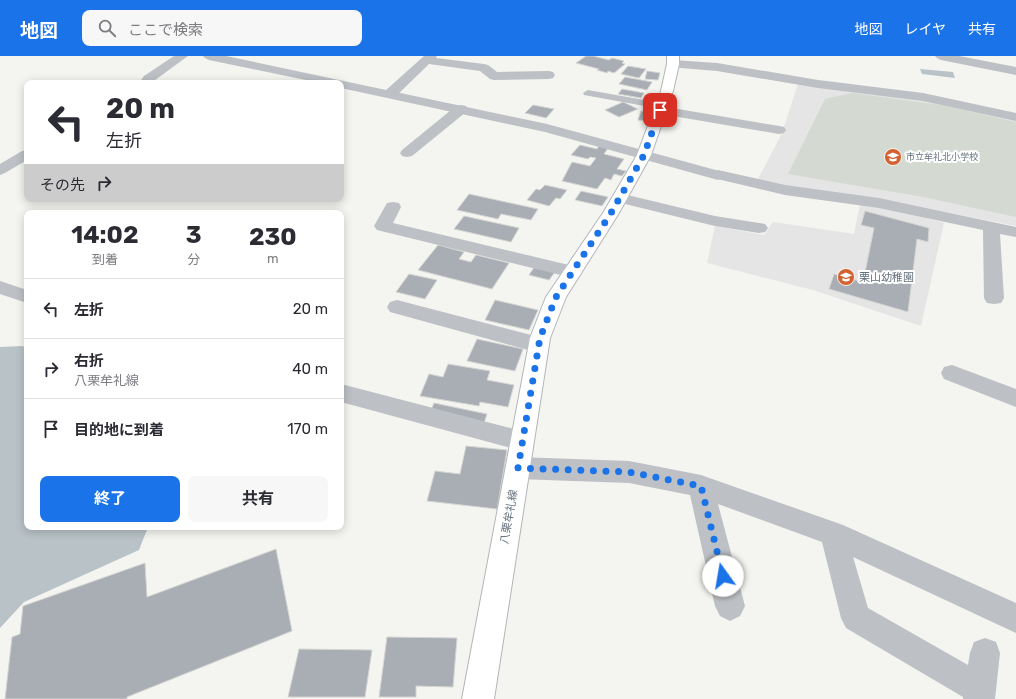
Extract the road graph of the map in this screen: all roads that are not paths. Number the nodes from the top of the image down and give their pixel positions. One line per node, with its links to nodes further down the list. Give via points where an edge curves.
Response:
1 (182, 56): 8 (street)
2 (209, 56): 9 (street)
3 (941, 56): 6 (street)
4 (429, 58): 7 (street, via 484,68 494,76); 12 (street)
5 (673, 60): 13 (main road, 八栗牟礼線); 15 (street, via 818,84 924,97)
6 (1016, 70)
7 (549, 75)
8 (147, 80)
9 (318, 80)
10 (344, 86): 12 (street)
11 (588, 93): 13 (lane)
12 (390, 94): 14 (street)
13 (660, 108): 16 (street); 18 (main road, 八栗牟礼線)
14 (462, 109): 17 (street); 18 (street, via 547,128)
15 (1016, 117)
16 (779, 130)
17 (407, 153)
18 (644, 155): 21 (main road, 八栗牟礼線); 23 (street, via 785,190 879,203)
19 (24, 156): 20 (street)
20 (0, 170)
21 (619, 198): 24 (street, via 714,221); 26 (main road, 八栗牟礼線)
22 (393, 207): 26 (street, via 383,226)
23 (991, 226): 25 (street); 29 (street)
24 (758, 228)
25 (1016, 232)
26 (573, 272): 31 (main road, 八栗牟礼線, via 556,297)
27 (0, 287): 28 (street)
28 (24, 296)
29 (994, 298)
30 (397, 308): 31 (street)
31 (539, 345): 35 (main road, 八栗牟礼線)
32 (952, 373): 34 (street)
33 (344, 394): 35 (street)
34 (1016, 398)
35 (522, 441): 36 (main road, 八栗牟礼線)
36 (518, 468): 37 (street, via 629,472); 43 (main road, 八栗牟礼線)
37 (701, 486): 38 (street); 39 (street)
38 (833, 534): 40 (street); 42 (street, via 856,618)
39 (730, 606)
40 (1016, 618)
41 (985, 653): 42 (street)
42 (979, 694)
43 (478, 699)

